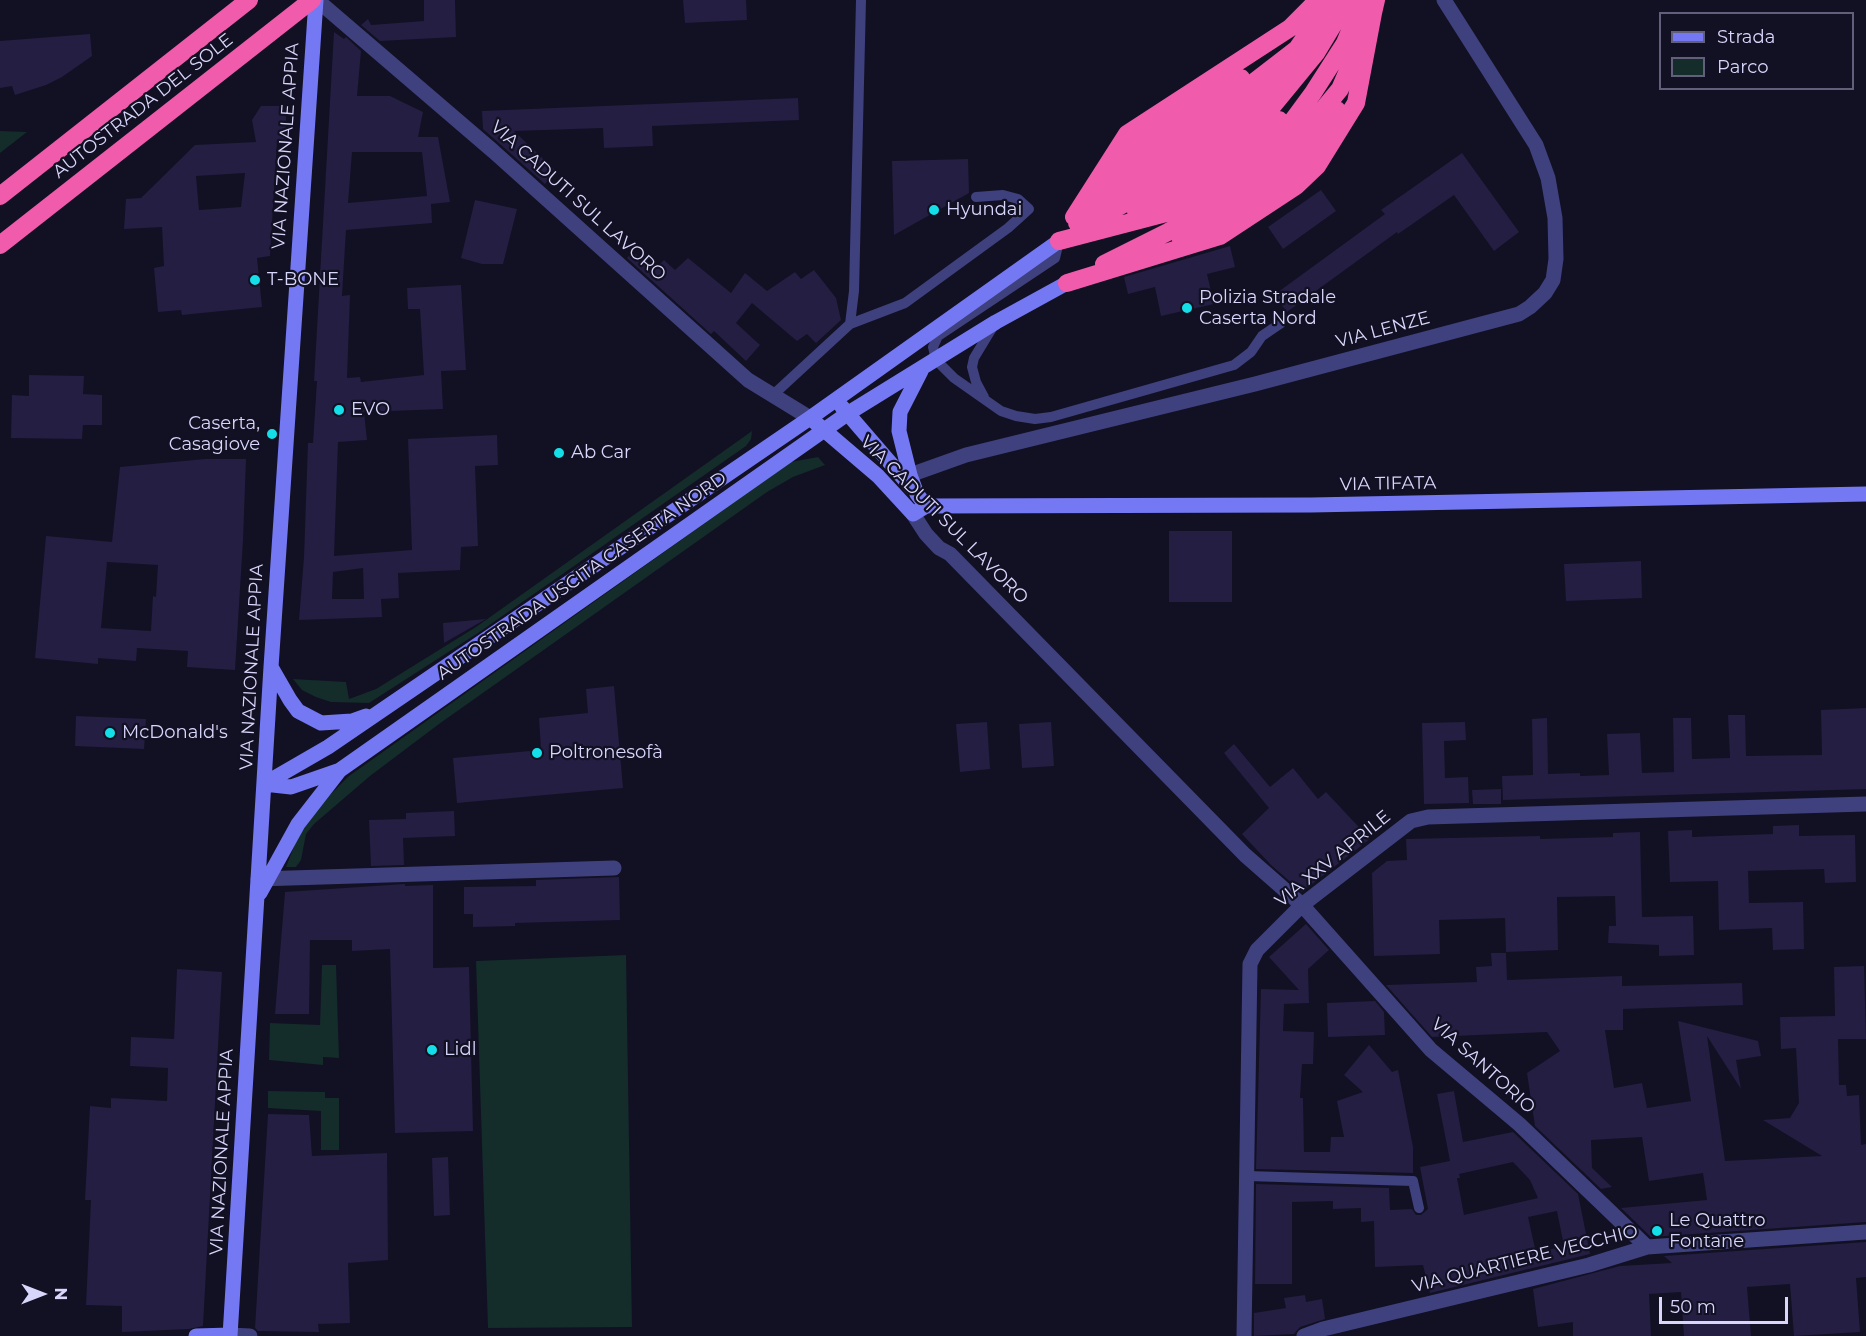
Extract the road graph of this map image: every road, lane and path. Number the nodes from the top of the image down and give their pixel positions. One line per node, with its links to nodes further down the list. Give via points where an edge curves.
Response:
1 (249, 0): 13 (highway, AUTOSTRADA DEL SOLE)
2 (315, 0): 16 (highway, AUTOSTRADA DEL SOLE); 23 (street, VIA CADUTI SUL LAVORO, via 493,151 748,380); 35 (main road, VIA NAZIONALE APPIA)
3 (861, 0): 20 (lane, via 854,291)
4 (1317, 0): 15 (highway, via 1290,28 1127,134)
5 (1326, 0): 15 (highway, via 1297,35 1134,148)
6 (1331, 0): 15 (highway, via 1297,49 1192,130 1140,163)
7 (1338, 0): 15 (highway, via 1308,52 1240,114)
8 (1344, 0): 15 (highway, via 1328,34 1270,109 1209,156)
9 (1351, 0): 15 (highway, via 1325,62 1275,124 1218,169 1161,201)
10 (1358, 0): 15 (highway, via 1345,42 1313,93 1285,131 1228,183 1166,213)
11 (1444, 0): 31 (street, VIA LENZE, via 1536,145 1548,178 1555,218 1556,259 1553,280 1530,308 1278,378 966,455)
12 (1375, 6): 17 (highway, via 1340,89 1293,146 1236,196); 17 (highway, via 1356,103 1317,166 1296,186 1220,236)
13 (0, 196)
14 (976, 197): 20 (lane, via 1003,195 1018,199 1029,209 905,303)
15 (1059, 241): 21 (lane, via 1055,258 938,336 933,347); 25 (main road, via 914,343 908,356 847,398)
16 (0, 245)
17 (1067, 283): 18 (main road, AUTOSTRADA USCITA CASERTA NORD)
18 (996, 322): 21 (main road, AUTOSTRADA USCITA CASERTA NORD); 24 (lane, via 972,367)
19 (1281, 323): 24 (lane, via 1234,365 1051,417 1016,416)
20 (849, 324): 23 (lane)
21 (936, 360): 22 (main road, AUTOSTRADA USCITA CASERTA NORD); 24 (lane)
22 (923, 368): 25 (main road, AUTOSTRADA USCITA CASERTA NORD); 31 (main road, via 900,412 899,431)
23 (773, 395): 26 (street, VIA CADUTI SUL LAVORO)
24 (985, 400)
25 (841, 410): 26 (main road, AUTOSTRADA USCITA CASERTA NORD); 27 (main road, AUTOSTRADA USCITA CASERTA NORD); 28 (main road); 29 (main road)
26 (810, 418): 27 (main road, VIA CADUTI SUL LAVORO); 36 (main road, AUTOSTRADA USCITA CASERTA NORD)
27 (824, 429): 28 (main road, VIA CADUTI SUL LAVORO); 37 (main road, AUTOSTRADA USCITA CASERTA NORD)
28 (841, 444): 30 (main road, VIA CADUTI SUL LAVORO)
29 (891, 465): 30 (main road); 32 (main road)
30 (878, 476): 34 (main road, VIA CADUTI SUL LAVORO)
31 (910, 476): 32 (main road)
32 (917, 494): 34 (main road)
33 (1866, 494): 34 (main road, VIA TIFATA)
34 (920, 510): 42 (street, VIA CADUTI SUL LAVORO, via 926,534 939,548 950,554 1245,855)
35 (271, 667): 36 (main road, via 298,711 321,723 352,721); 38 (main road, VIA NAZIONALE APPIA)
36 (380, 711): 38 (main road)
37 (340, 770): 38 (main road, via 291,787); 41 (main road)
38 (264, 784): 41 (main road, VIA NAZIONALE APPIA)
39 (1866, 804): 42 (street, VIA XXV APRILE, via 1428,817 1411,821)
40 (614, 868): 41 (street)
41 (262, 879): 48 (main road, VIA NAZIONALE APPIA, via 256,899)
42 (1302, 905): 43 (street, VIA XXV APRILE, via 1257,950 1250,964); 46 (street, VIA SANTORIO, via 1431,1050 1519,1124)
43 (1247, 1176): 44 (lane, via 1413,1181); 50 (street, VIA XXV APRILE)
44 (1419, 1208)
45 (1866, 1232): 46 (street, VIA QUARTIERE VECCHIO)
46 (1647, 1247): 51 (street, VIA QUARTIERE VECCHIO)
47 (196, 1336): 48 (main road)
48 (230, 1336): 49 (street)
49 (250, 1336)
50 (1244, 1336)
51 (1305, 1336)

